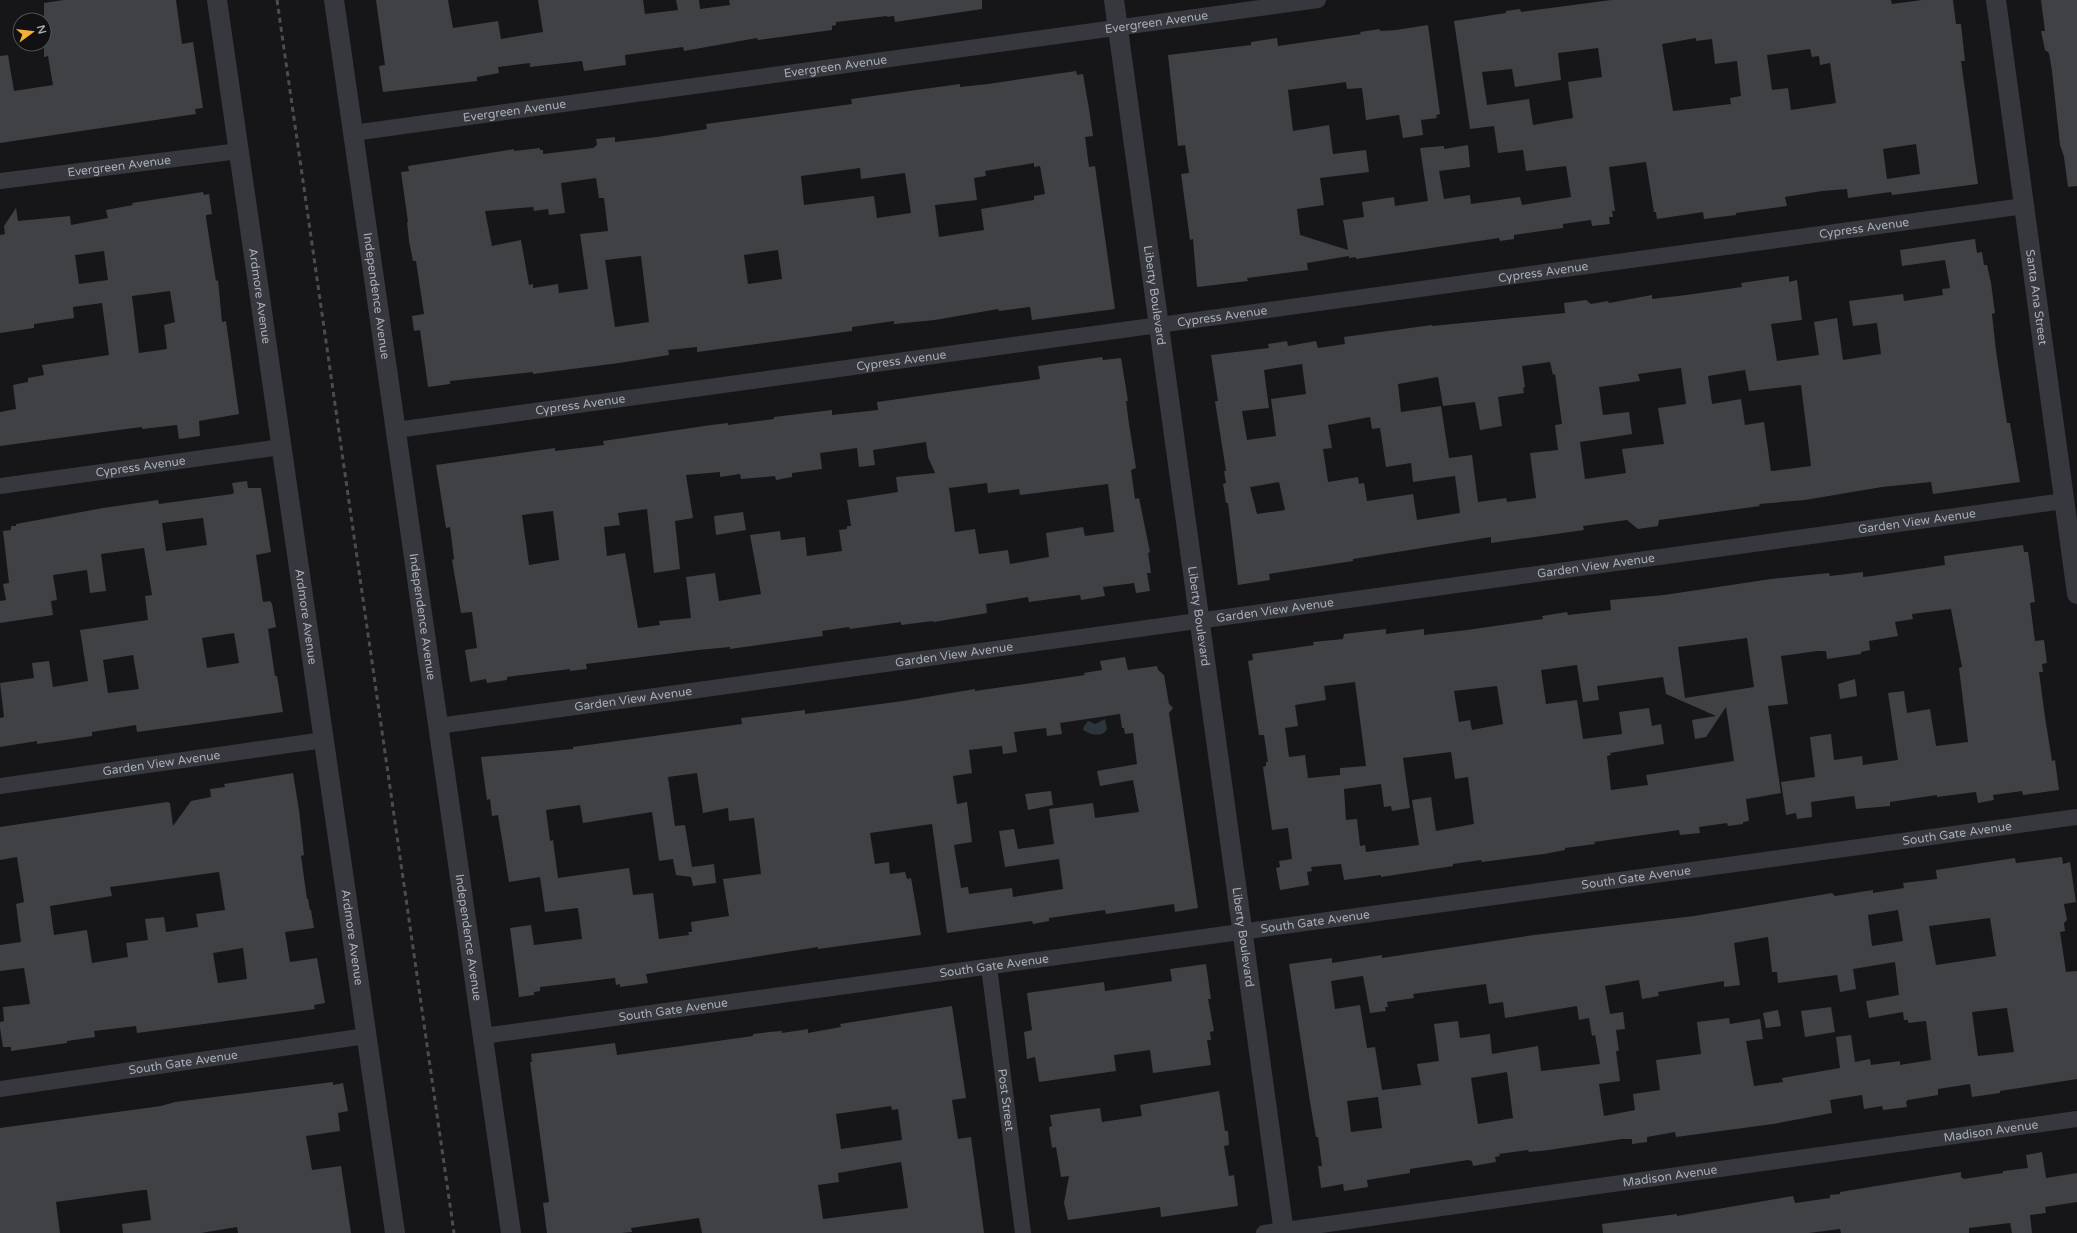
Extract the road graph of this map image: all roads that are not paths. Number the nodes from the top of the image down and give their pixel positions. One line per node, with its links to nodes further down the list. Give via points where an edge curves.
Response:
1 (217, 0): 8 (street, Ardmore Avenue)
2 (334, 0): 7 (street, Independence Avenue)
3 (1114, 0): 6 (street, Liberty Boulevard)
4 (1318, 0): 6 (street, Evergreen Avenue)
5 (1996, 0): 10 (street, Santa Ana Street)
6 (1118, 28): 7 (street, Evergreen Avenue); 11 (street, Liberty Boulevard)
7 (353, 133): 12 (street, Independence Avenue)
8 (239, 151): 9 (street, Evergreen Avenue); 13 (street, Ardmore Avenue)
9 (0, 181)
10 (2024, 206): 11 (street, Cypress Avenue); 15 (street, Santa Ana Street)
11 (1158, 325): 12 (street, Cypress Avenue); 17 (street, Liberty Boulevard)
12 (396, 430): 18 (street, Independence Avenue)
13 (282, 447): 14 (street, Cypress Avenue); 19 (street, Ardmore Avenue)
14 (0, 486)
15 (2064, 501): 16 (street, Santa Ana Street); 17 (street, Garden View Avenue)
16 (2077, 594)
17 (1198, 621): 18 (street, Garden View Avenue); 22 (street, Liberty Boulevard)
18 (438, 726): 25 (street, Independence Avenue)
19 (324, 740): 20 (street, Garden View Avenue); 24 (street, Ardmore Avenue)
20 (0, 786)
21 (2077, 817): 22 (street, South Gate Avenue)
22 (1242, 932): 23 (street, South Gate Avenue); 28 (street, Liberty Boulevard)
23 (989, 967): 25 (street, South Gate Avenue); 31 (street, Post Street)
24 (366, 1036): 26 (street, South Gate Avenue); 29 (street, Ardmore Avenue)
25 (483, 1036): 30 (street, Independence Avenue)
26 (0, 1089)
27 (2077, 1119): 28 (street, Madison Avenue)
28 (1284, 1232): 32 (street, Madison Avenue)
29 (394, 1233)
30 (511, 1233)
31 (1023, 1233)
32 (1264, 1233)

